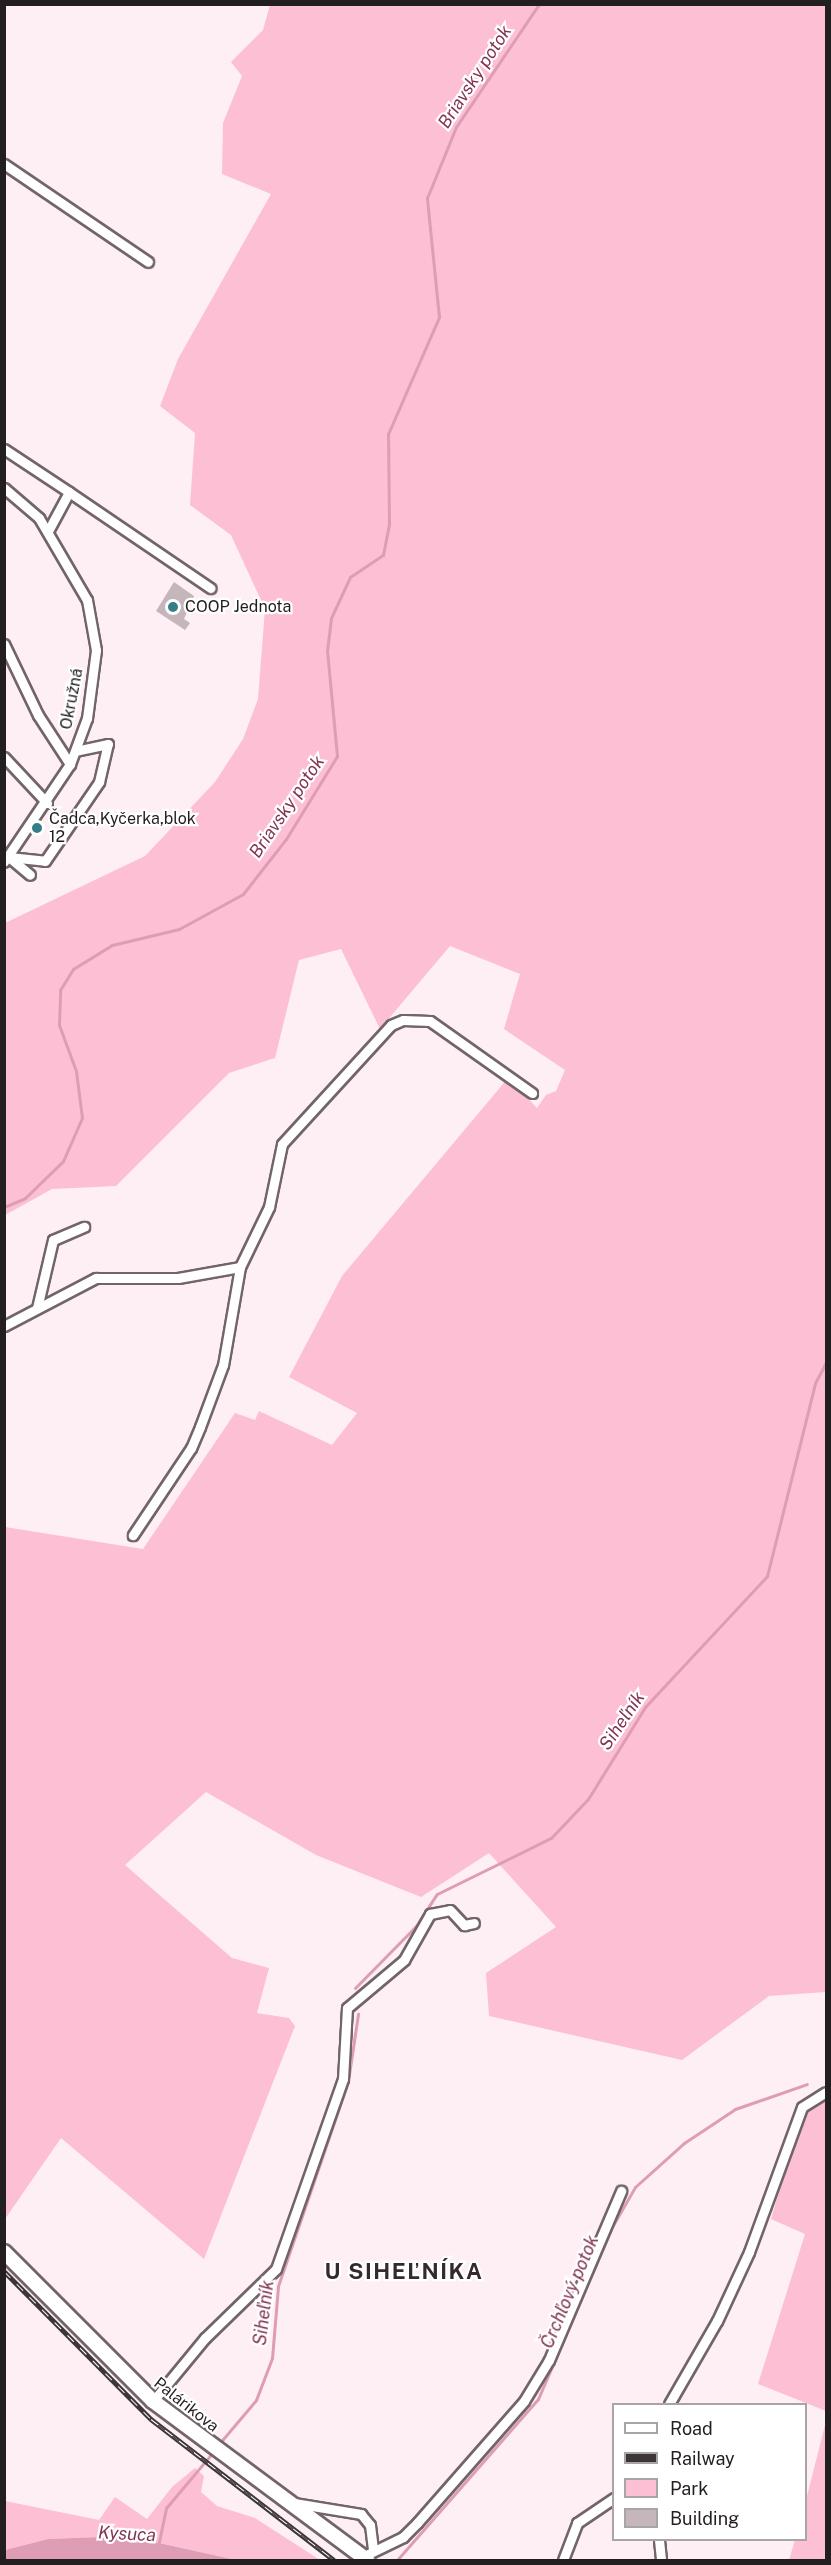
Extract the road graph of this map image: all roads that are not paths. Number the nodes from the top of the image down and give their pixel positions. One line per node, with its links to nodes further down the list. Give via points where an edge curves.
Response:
1 (4, 164): 2 (street)
2 (148, 262)
3 (4, 449): 5 (street)
4 (4, 488): 6 (street, Okružná)
5 (69, 492): 6 (street); 7 (street)
6 (48, 531): 9 (street, Okružná, via 87,600 96,650 87,718)
7 (210, 588)
8 (4, 644): 11 (street, via 38,715)
9 (75, 751): 11 (street, Okružná); 13 (street, via 108,744 99,782 45,861)
10 (4, 757): 12 (street)
11 (70, 764): 12 (street, Okružná)
12 (47, 803): 13 (street, Okružná)
13 (7, 859): 14 (street)
14 (30, 875)
15 (532, 1093): 17 (street, via 430,1021 403,1020 391,1025 282,1144 269,1208)
16 (84, 1227): 18 (street, via 53,1240)
17 (240, 1267): 18 (street, via 178,1278 96,1278); 20 (street, via 223,1365 200,1427 191,1448)
18 (37, 1308): 19 (street)
19 (4, 1326)
20 (134, 1535)
21 (474, 1923): 25 (street, via 464,1926 450,1910 430,1914 404,1960 347,2008 343,2079 276,2269 205,2338)
22 (826, 2092): 26 (street, via 802,2107 749,2252 717,2321)
23 (621, 2191): 30 (street, via 549,2360 524,2401 403,2537)
24 (4, 2252): 25 (main road, Palárikova)
25 (153, 2401): 28 (main road, Palárikova)
26 (670, 2403)
27 (612, 2499): 31 (street, via 577,2523)
28 (290, 2503): 30 (main road, Palárikova); 30 (street, via 361,2514 370,2525)
29 (659, 2541): 32 (street)
30 (367, 2556)
31 (563, 2560)
32 (660, 2560)

